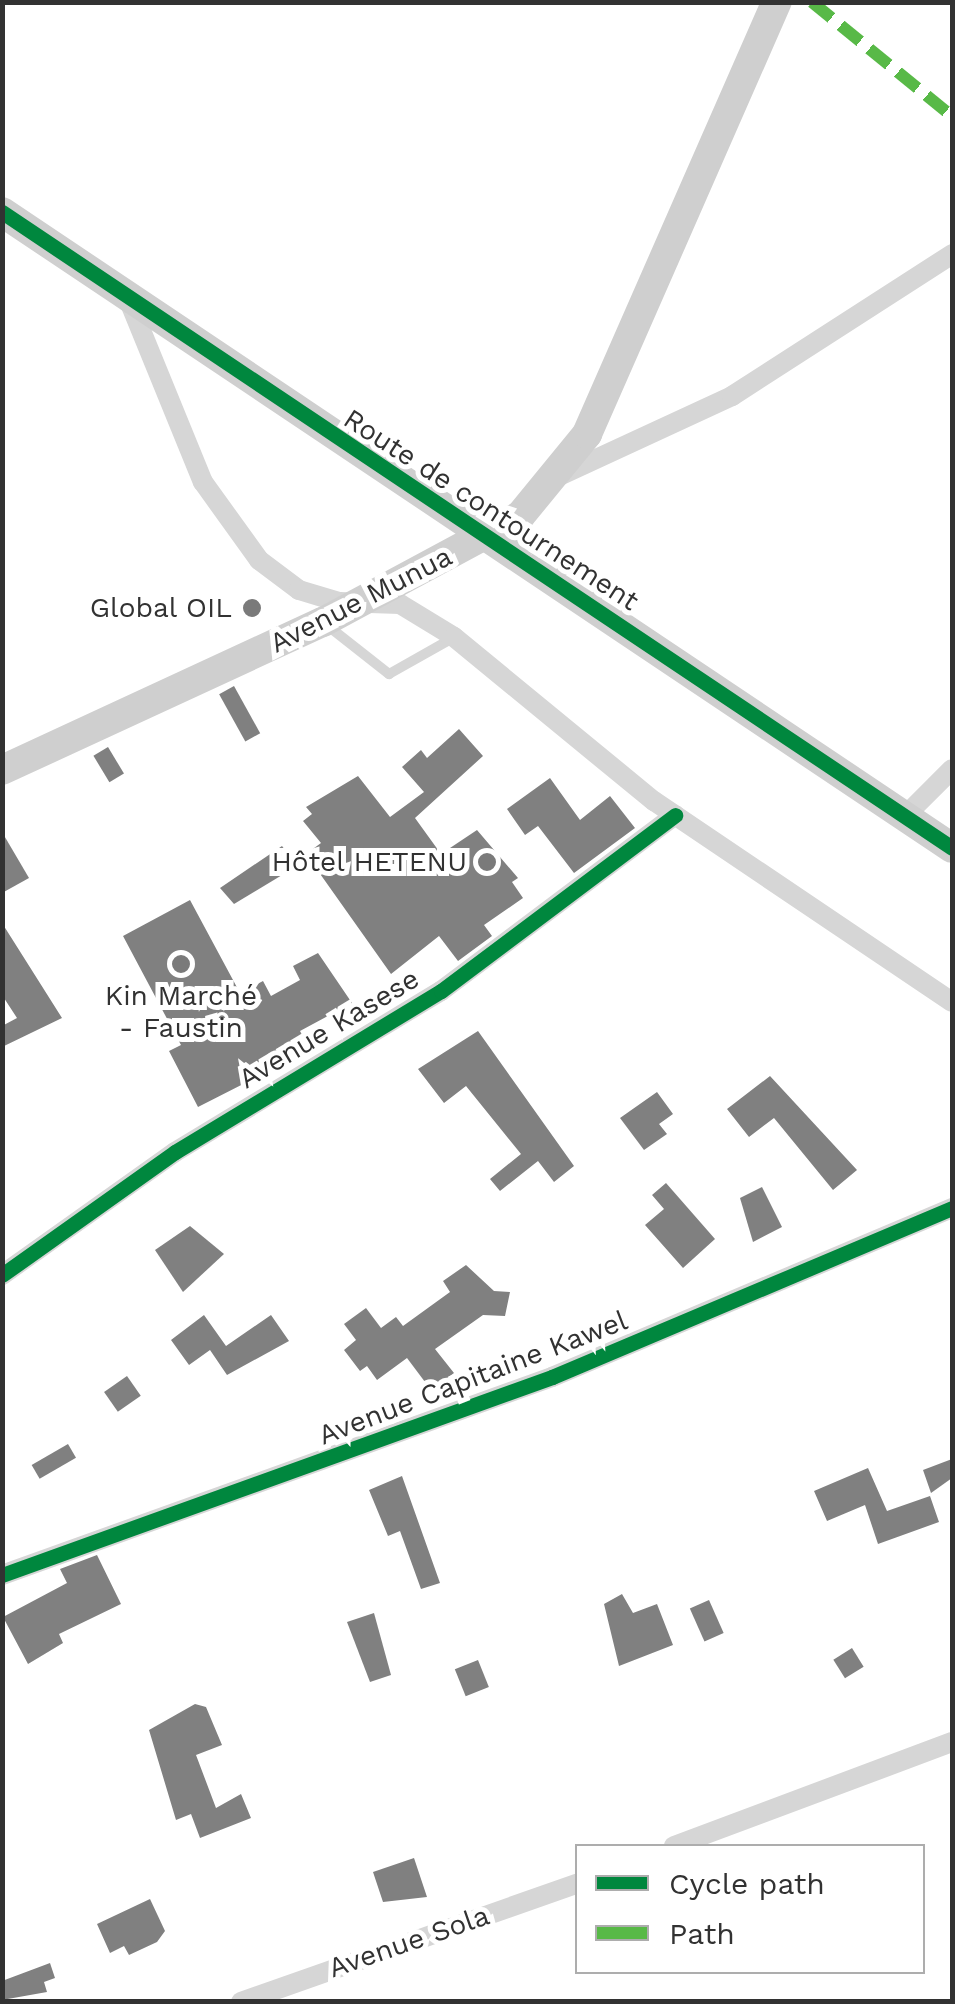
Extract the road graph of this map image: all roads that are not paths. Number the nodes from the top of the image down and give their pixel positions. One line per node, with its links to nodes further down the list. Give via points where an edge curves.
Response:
1 (777, 2): 5 (main road, Avenue Munua, via 588,434)
2 (2, 212): 4 (main road, Route de contournement)
3 (952, 254): 5 (street, via 732,396)
4 (126, 295): 6 (main road, Route de contournement); 7 (street, via 224,521 299,590 339,602)
5 (551, 480): 6 (main road, Avenue Munua, via 520,516)
6 (485, 536): 7 (main road, Avenue Munua); 13 (main road, Route de contournement)
7 (367, 600): 8 (main road, Avenue Munua); 9 (street, via 400,604)
8 (323, 622): 9 (lane, via 389,674); 11 (main road, Avenue Munua)
9 (454, 637): 12 (street)
10 (952, 769): 13 (street)
11 (2, 770)
12 (675, 816): 15 (street); 17 (street, Avenue Kasese, via 441,991 174,1152)
13 (905, 816): 14 (main road, Route de contournement)
14 (952, 848)
15 (952, 1002)
16 (952, 1208): 18 (street, Avenue Capitaine Kawel, via 552,1377)
17 (2, 1274)
18 (2, 1575)
19 (952, 1742): 20 (street)
20 (679, 1844)
21 (575, 1883): 22 (street, Avenue Sola)
22 (240, 2002)

